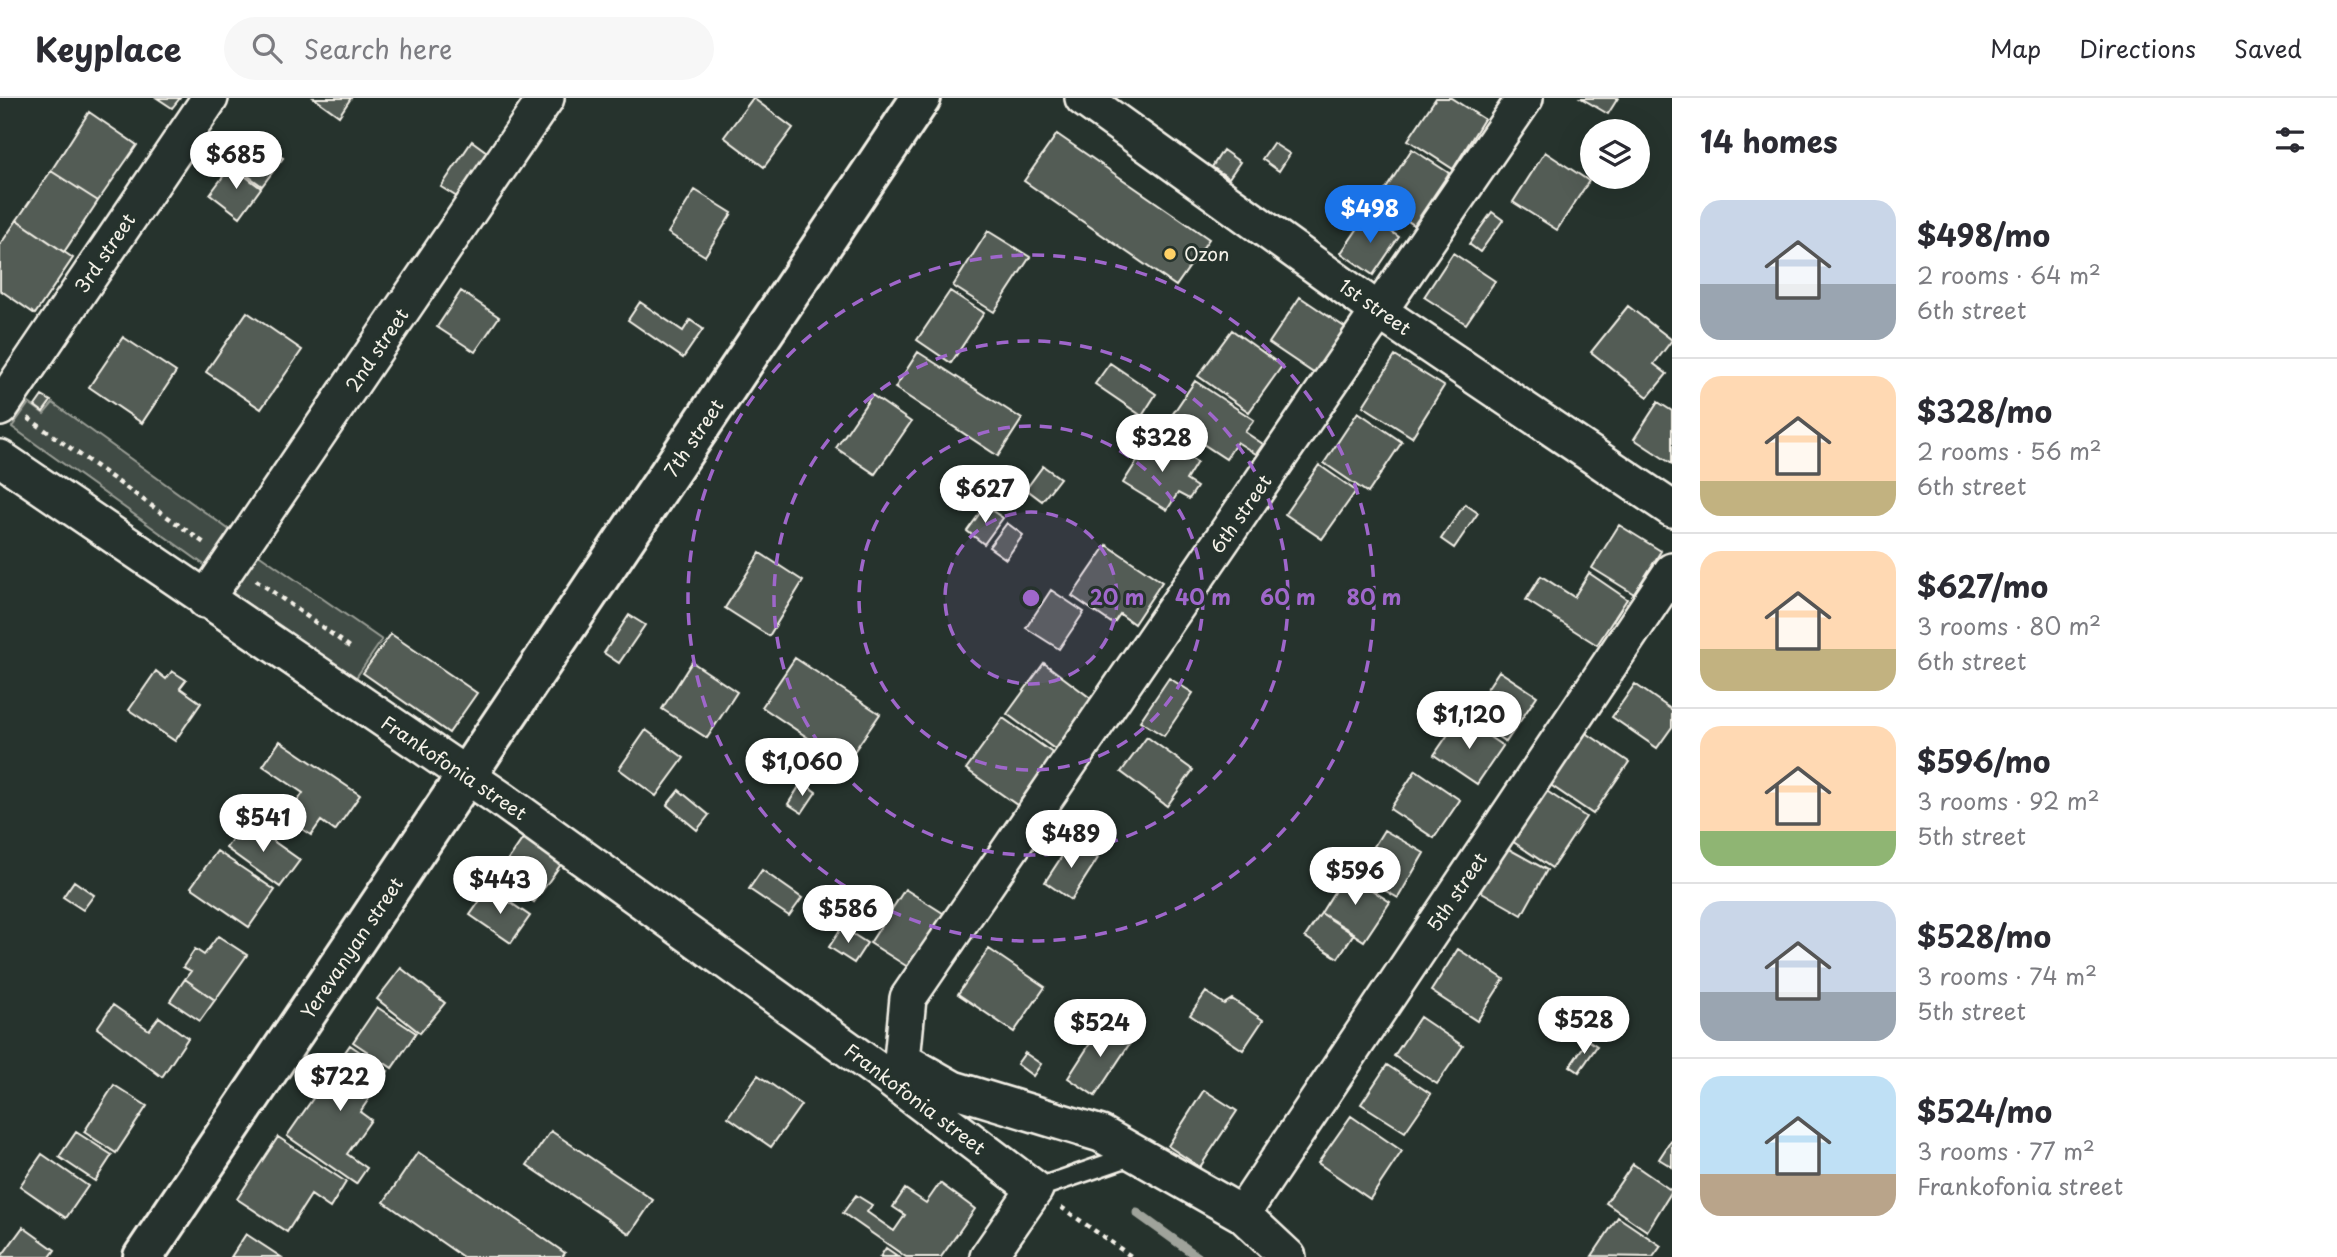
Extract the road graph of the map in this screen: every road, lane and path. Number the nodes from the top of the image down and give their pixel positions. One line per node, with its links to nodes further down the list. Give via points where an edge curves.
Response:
1 (210, 98): 7 (street, 3rd street)
2 (546, 98): 13 (street, 2nd street)
3 (921, 98): 15 (main road, 7th street)
4 (1083, 98): 6 (street, 1st street)
5 (1525, 98): 6 (street, 6th street)
6 (1381, 312): 9 (street, 1st street); 16 (street, 6th street, via 908,998)
7 (11, 411): 10 (path)
8 (0, 458): 13 (street, Frankofonia street)
9 (1672, 509)
10 (216, 551)
11 (1672, 571): 19 (street, 5th street)
12 (255, 579): 14 (path)
13 (205, 600): 15 (street, Frankofonia street)
14 (350, 647)
15 (467, 778): 16 (street, Frankofonia street); 20 (main road, Yerevanyan street)
16 (894, 1068): 17 (street, via 1101,1134); 18 (street, Frankofonia street)
17 (1137, 1154): 18 (lane); 19 (street)
18 (1035, 1189): 21 (street); 22 (path)
19 (1242, 1214): 23 (street)
20 (143, 1257)
21 (988, 1257)
22 (1132, 1257)
23 (1288, 1257)

